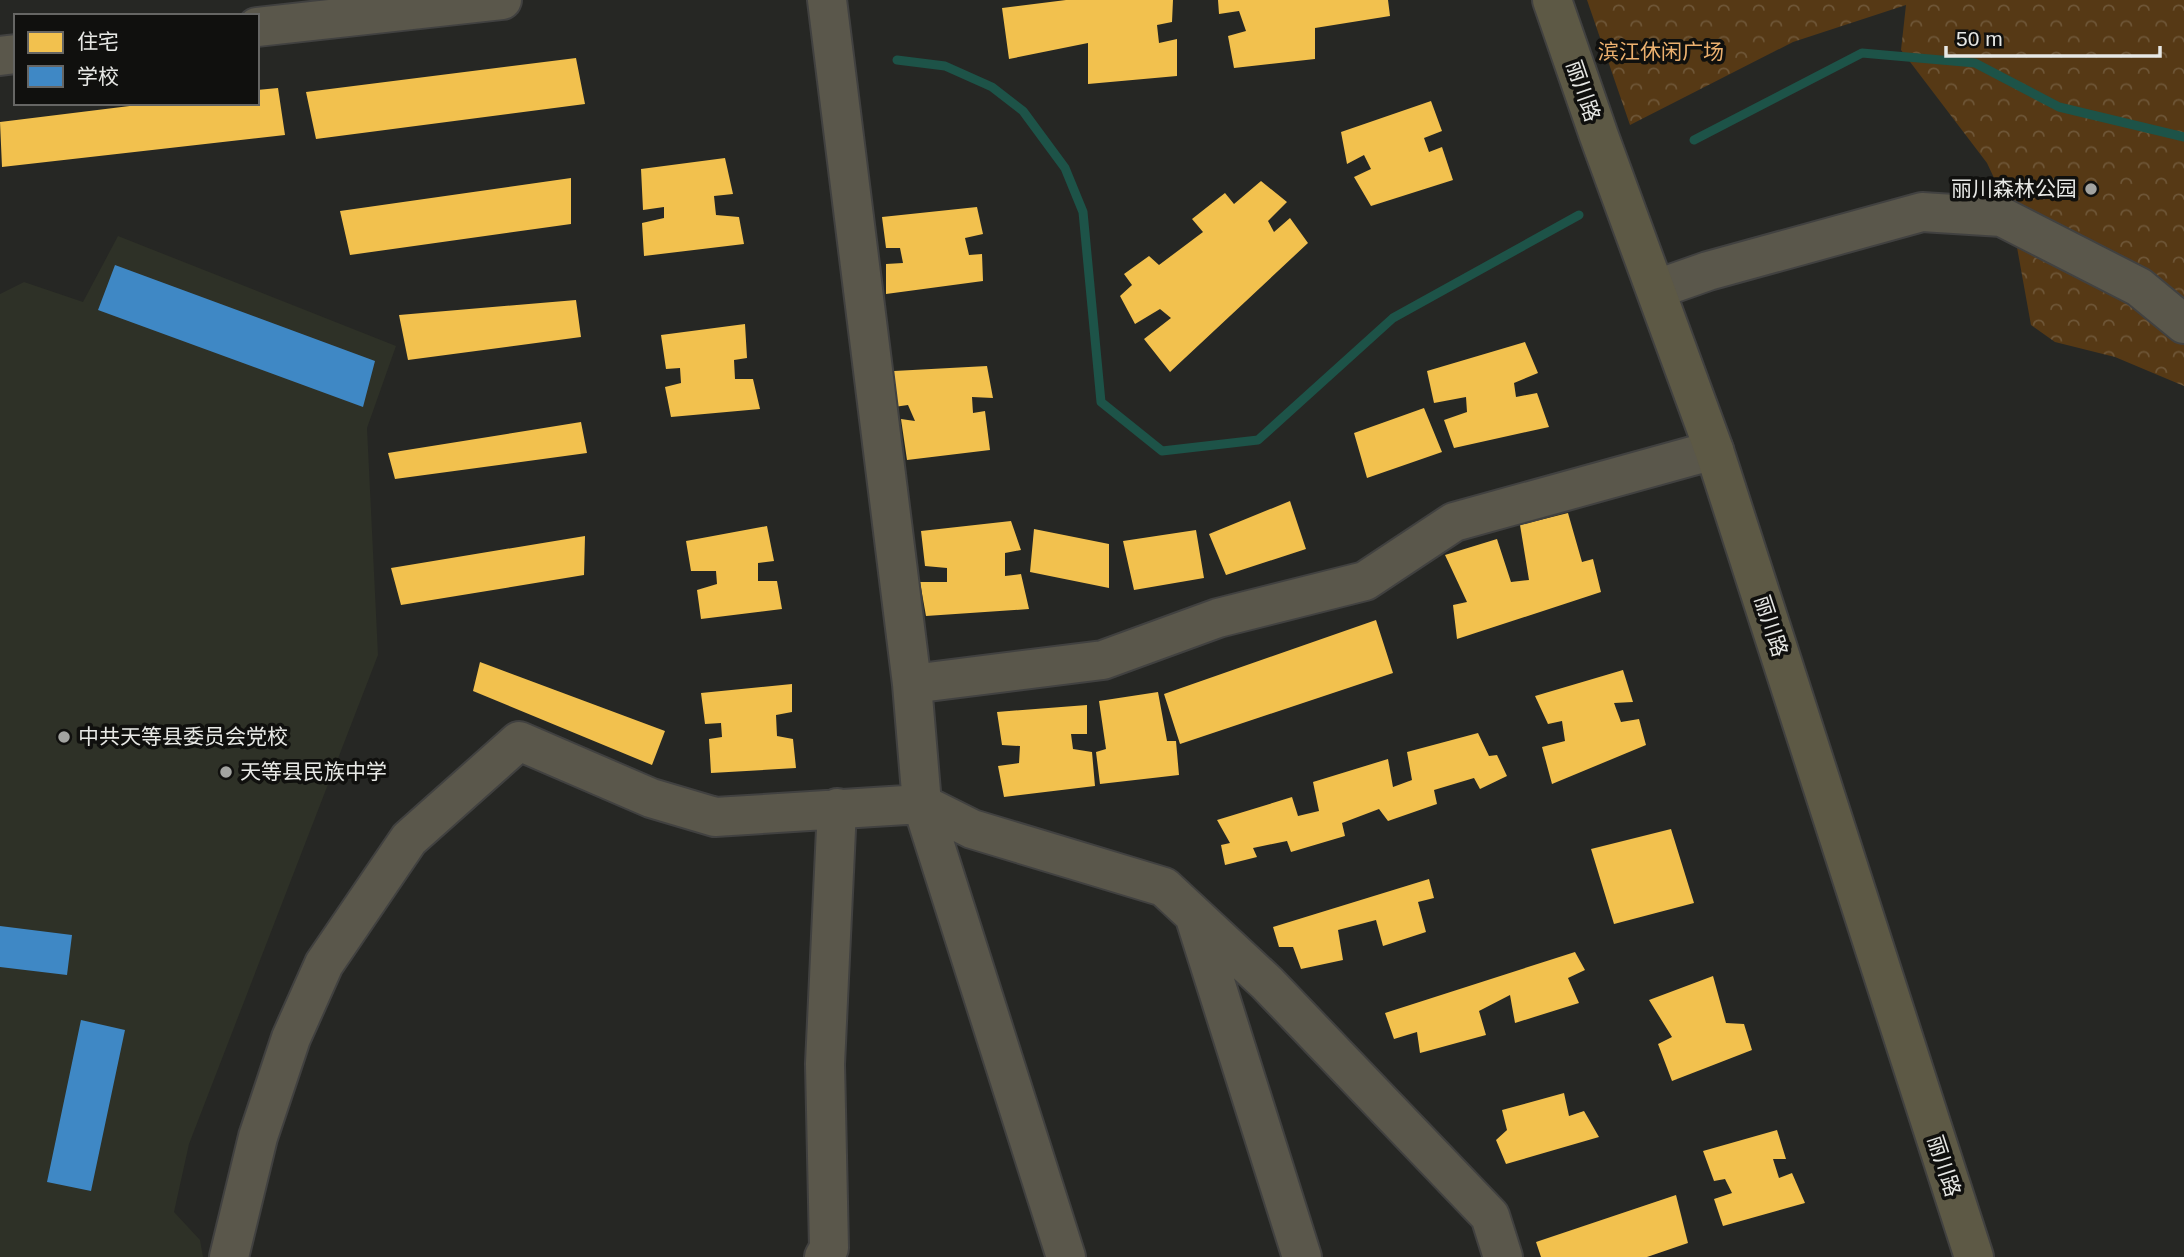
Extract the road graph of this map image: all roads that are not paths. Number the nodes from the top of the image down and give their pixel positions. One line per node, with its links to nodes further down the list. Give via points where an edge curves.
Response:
1 (502, 0): 4 (street)
2 (827, 0): 8 (street)
3 (1552, 0): 5 (main road, 丽川路)
4 (259, 27)
5 (1657, 289): 6 (street, via 1922,212 2002,216 2139,287); 7 (main road, 丽川路)
6 (2184, 324)
7 (1714, 450): 8 (street, via 1454,522 1365,580 1219,618 1103,660); 17 (main road, 丽川路)
8 (912, 684): 9 (street)
9 (922, 804): 10 (street); 11 (street, via 972,829 1164,887); 14 (street)
10 (837, 808): 12 (street, via 715,817 651,798 519,741 409,839 324,964 291,1038 258,1137); 13 (street, via 825,1064 829,1248)
11 (1195, 916): 15 (street); 16 (street, via 1267,982 1490,1216)
12 (229, 1257)
13 (824, 1257)
14 (1066, 1257)
15 (1302, 1257)
16 (1503, 1257)
17 (1974, 1257)

